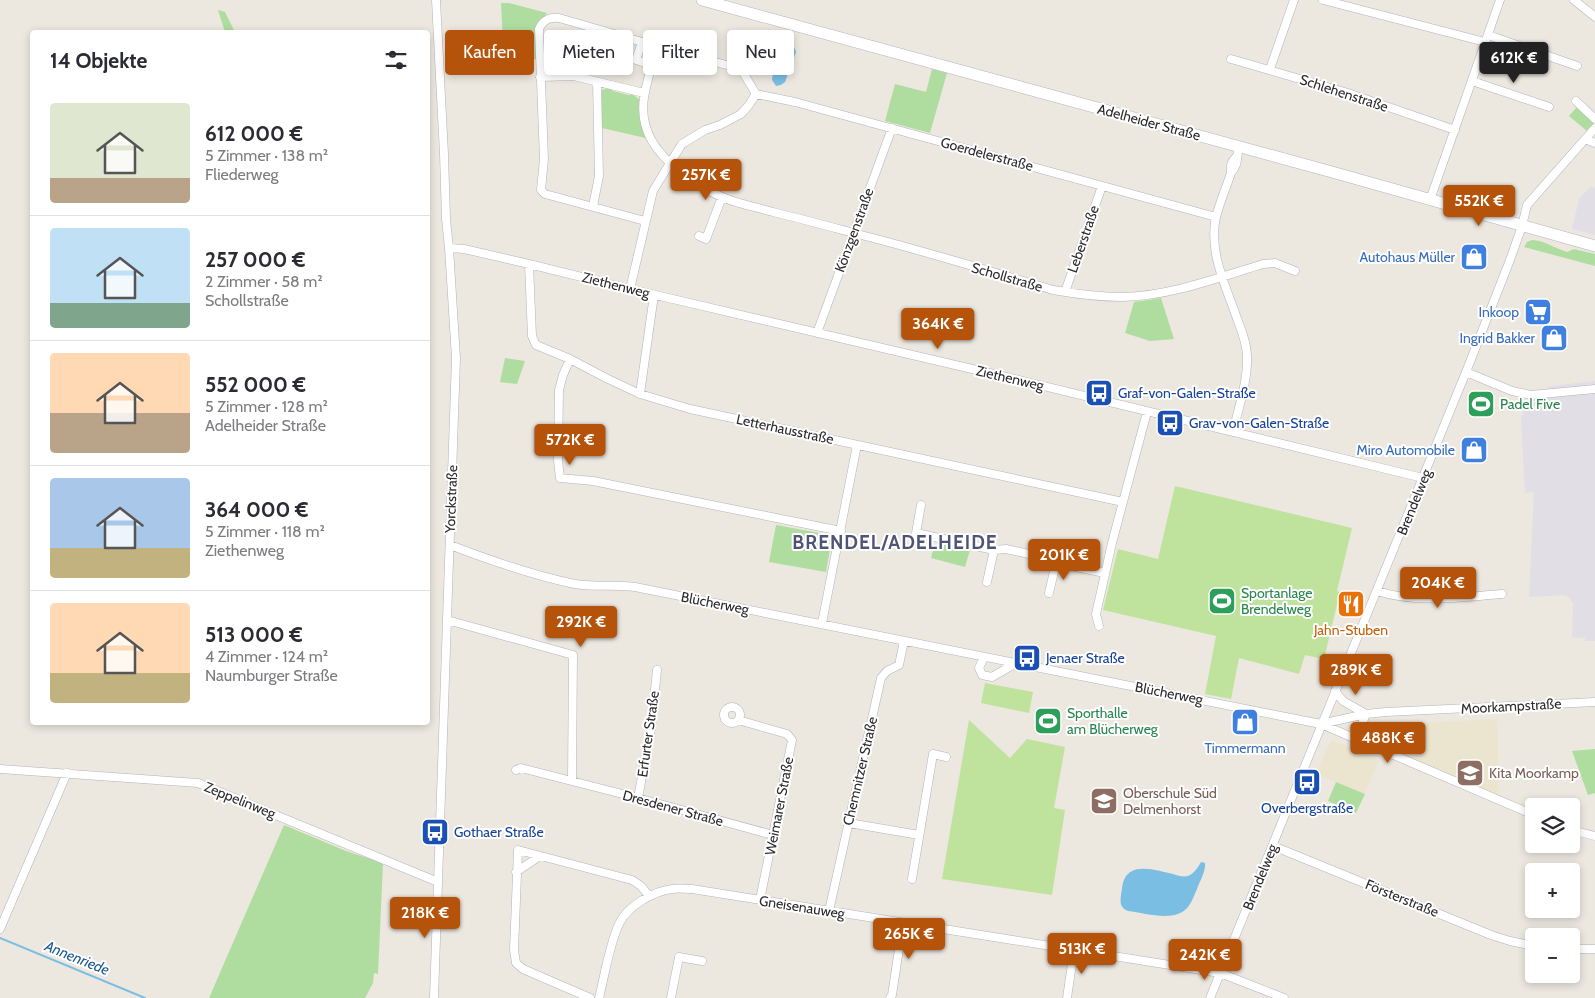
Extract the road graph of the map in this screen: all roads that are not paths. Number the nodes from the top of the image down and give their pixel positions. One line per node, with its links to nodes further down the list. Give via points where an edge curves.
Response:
1 (436, 0): 41 (street, Yorckstraße)
2 (702, 0): 29 (main road, Adelheider Straße)
3 (1294, 0): 14 (street)
4 (1322, 0): 8 (street)
5 (1500, 0): 8 (street)
6 (1574, 0): 7 (street)
7 (1595, 17)
8 (1486, 39): 13 (street); 17 (street)
9 (642, 42): 11 (street, via 636,60); 16 (street, via 559,18 548,18 539,29)
10 (1231, 59): 14 (street, Schlehenstraße)
11 (643, 62)
12 (717, 63): 20 (street, via 741,70)
13 (1577, 66)
14 (1270, 69): 26 (street, Schlehenstraße)
15 (649, 75): 19 (street, Schollstraße)
16 (540, 77): 18 (street, via 574,76); 34 (street, via 544,159 541,190 545,194)
17 (1472, 81): 22 (street); 26 (street)
18 (597, 82): 19 (street); 34 (street, via 599,176)
19 (644, 93): 30 (street, Schollstraße, via 645,125 652,141)
20 (756, 94): 24 (street, Goerdelerstraße); 30 (street, via 741,114 682,144)
21 (1576, 102): 23 (street)
22 (1549, 107)
23 (1595, 119)
24 (892, 128): 31 (street, Goerdelerstraße); 38 (street, Könzgenstraße)
25 (1595, 128): 27 (street, Brendelweg)
26 (1455, 130): 33 (street)
27 (1585, 140): 28 (street); 37 (street, Brendelweg, via 1527,205)
28 (1595, 143)
29 (1238, 151): 33 (main road, Adelheider Straße); 35 (street, via 1230,166 1231,174)
30 (670, 163): 32 (street, Schollstraße, via 699,185); 36 (street, via 652,191)
31 (1102, 186): 35 (street, Goerdelerstraße); 46 (street, Leberstraße)
32 (722, 197): 38 (street, Schollstraße); 39 (street, via 703,238)
33 (1430, 200): 37 (main road, Adelheider Straße)
34 (593, 206): 36 (street)
35 (1216, 217): 44 (street, via 1215,253)
36 (645, 221): 45 (street)
37 (1522, 226): 40 (main road, Adelheider Straße); 50 (street, Brendelweg)
38 (853, 232): 46 (street, Schollstraße); 48 (street, Könzgenstraße)
39 (715, 242)
40 (1595, 246)
41 (449, 248): 42 (street, Ziethenweg); 60 (street, Yorckstraße, via 456,358)
42 (529, 264): 45 (street, Ziethenweg); 49 (street, Letterhausstraße, via 536,345)
43 (1295, 271): 44 (street, Schollstraße, via 1275,262)
44 (1223, 280): 46 (street, Schollstraße, via 1123,297); 54 (street, via 1247,356)
45 (630, 289): 47 (street, Ziethenweg)
46 (1065, 292)
47 (654, 294): 48 (street, Ziethenweg); 52 (street)
48 (817, 333): 53 (street, Ziethenweg)
49 (570, 359): 52 (street, Letterhausstraße); 59 (street, via 559,390 560,478 593,481)
50 (1466, 372): 51 (street, via 1512,391 1531,395); 56 (street, Brendelweg)
51 (1595, 389)
52 (640, 394): 55 (street, Letterhausstraße, via 690,409)
53 (1147, 412): 54 (street, Ziethenweg); 57 (street)
54 (1233, 432): 56 (street, Ziethenweg)
55 (857, 445): 57 (street, Letterhausstraße); 59 (street)
56 (1424, 478): 65 (street, Brendelweg)
57 (1123, 502): 63 (street)
58 (921, 505): 61 (street, via 916,532)
59 (840, 531): 69 (street)
60 (450, 545): 68 (street, Yorckstraße); 69 (street, Blücherweg, via 491,561 571,583 590,586 619,584)
61 (994, 550): 62 (street, via 1006,549); 64 (street)
62 (1056, 563): 63 (street); 66 (street)
63 (1105, 573): 70 (street, via 1096,614)
64 (987, 582)
65 (1377, 591): 67 (street, via 1394,596 1431,598); 75 (street, Brendelweg)
66 (1049, 593)
67 (1502, 594)
68 (447, 620): 85 (street, via 573,655); 97 (street, Yorckstraße)
69 (822, 623): 71 (street, Blücherweg)
70 (1100, 626)
71 (904, 641): 72 (street, Blücherweg); 88 (street, Chemnitzer Straße, via 899,665 881,678)
72 (984, 657): 73 (street, Blücherweg); 73 (street, via 979,668 987,677)
73 (1016, 663): 79 (street, Blücherweg)
74 (657, 670): 86 (street, Erfurter Straße, via 651,729)
75 (1335, 691): 77 (street, via 1343,701); 79 (street, Brendelweg)
76 (1595, 702): 77 (street, Moorkampstraße)
77 (1366, 714): 79 (street, Moorkampstraße); 80 (street)
78 (738, 720): 90 (street, Weimarer Straße, via 786,734 792,740)
79 (1322, 724): 80 (street); 93 (street, Brendelweg)
80 (1356, 739): 87 (street)
81 (946, 757): 91 (street, via 933,754)
82 (0, 769): 84 (street, Zeppelinweg)
83 (516, 770): 85 (street, Dresdener Straße, via 521,768)
84 (67, 773): 97 (street, Zeppelinweg, via 198,783); 102 (street)
85 (572, 781): 86 (street, Dresdener Straße)
86 (638, 798): 90 (street, Dresdener Straße)
87 (1525, 810)
88 (848, 823): 91 (street); 100 (street, Chemnitzer Straße)
89 (1580, 832): 92 (street)
90 (773, 835): 99 (street, Weimarer Straße)
91 (919, 835): 96 (street)
92 (1595, 836)
93 (1273, 846): 103 (street, Försterstraße, via 1491,935); 108 (street, Brendelweg)
94 (540, 856): 95 (street); 95 (street, via 518,850); 98 (street, via 632,880)
95 (516, 872): 111 (street, via 516,963)
96 (912, 879)
97 (438, 882): 110 (street, Yorckstraße)
98 (649, 896): 99 (street, Gneisenauweg, via 671,889 692,889); 112 (street, Gneisenauweg, via 620,922)
99 (760, 900): 100 (street, Gneisenauweg)
100 (829, 911): 101 (street, Gneisenauweg)
101 (903, 922): 106 (street, Gneisenauweg); 109 (street)
102 (0, 929)
103 (1525, 944)
104 (1580, 949): 105 (street)
105 (1595, 949)
106 (1074, 950): 108 (street, Gneisenauweg); 114 (street)
107 (702, 961): 113 (street, via 679,957)
108 (1220, 973): 115 (street, Brendelweg); 116 (street, Gneisenauweg)
109 (894, 997)
110 (434, 998)
111 (590, 998)
112 (599, 998)
113 (671, 998)
114 (1067, 998)
115 (1210, 998)
116 (1284, 998)

